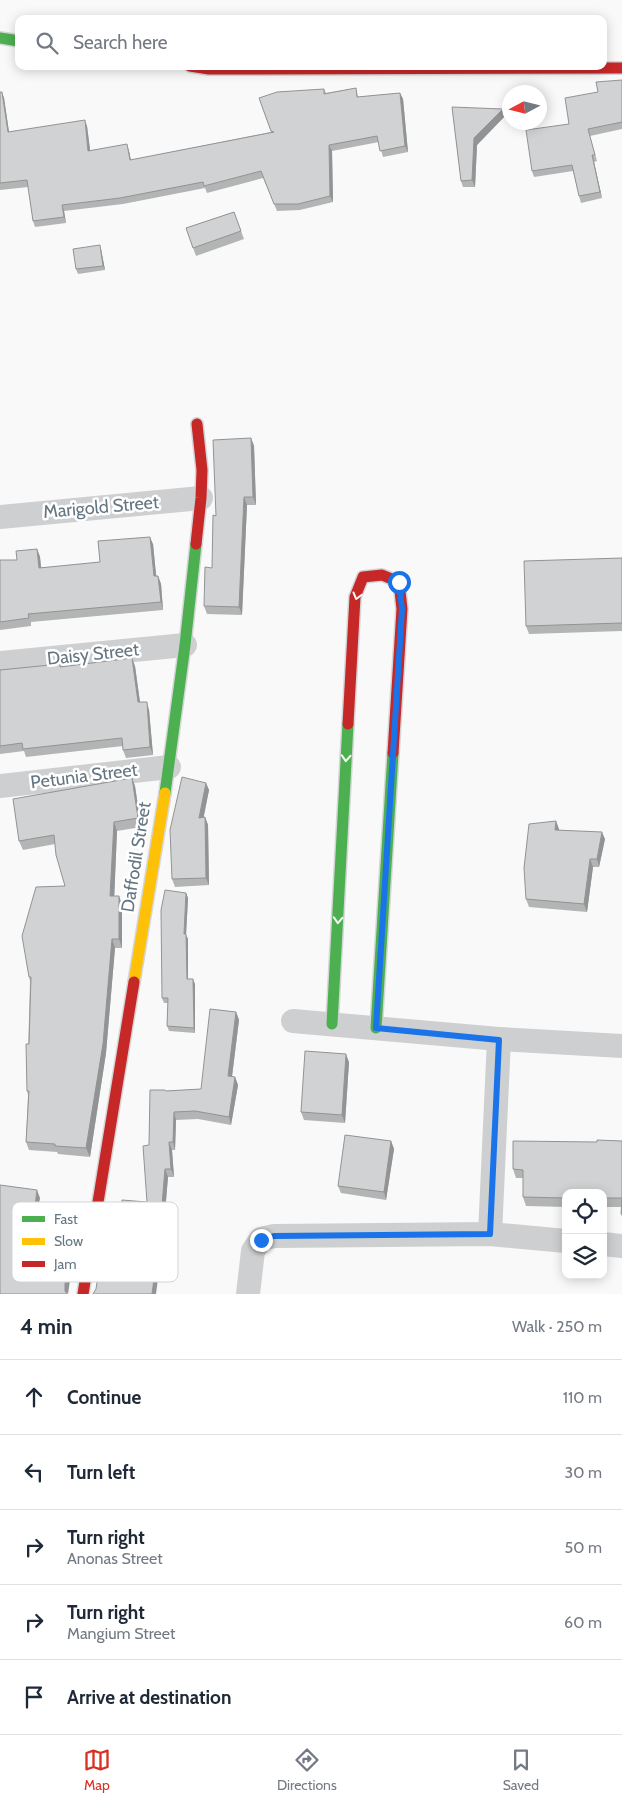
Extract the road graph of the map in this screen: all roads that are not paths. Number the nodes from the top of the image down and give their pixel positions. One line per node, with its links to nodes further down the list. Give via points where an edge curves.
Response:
1 (0, 38): 2 (street)
2 (15, 41)
3 (607, 68): 4 (street)
4 (622, 68)
5 (197, 424): 6 (street, Daffodil Street, via 202,470)
6 (201, 498): 7 (street, Marigold Street); 8 (street, Daffodil Street)
7 (0, 517)
8 (185, 645): 9 (street, Daisy Street); 10 (street, Daffodil Street)
9 (0, 663)
10 (169, 767): 11 (street, Petunia Street); 17 (street, Daffodil Street)
11 (0, 786)
12 (294, 1021): 13 (street)
13 (332, 1024): 14 (street); 14 (street, one-way to 13, via 402,609 399,582 382,575 363,577 355,597)
14 (376, 1028): 15 (street)
15 (499, 1040): 16 (street); 18 (street)
16 (622, 1046)
17 (98, 1202)
18 (490, 1234): 19 (street); 22 (street, via 274,1236 261,1240 253,1250)
19 (562, 1241)
20 (607, 1244): 21 (street)
21 (622, 1246)
22 (248, 1294)

